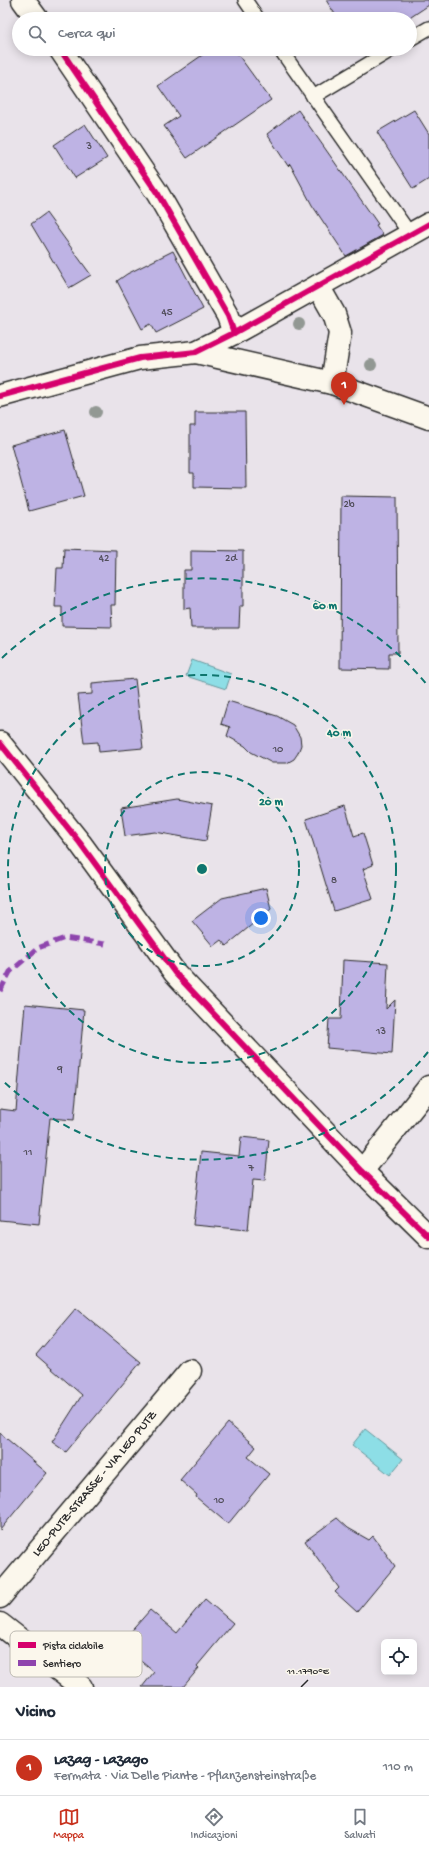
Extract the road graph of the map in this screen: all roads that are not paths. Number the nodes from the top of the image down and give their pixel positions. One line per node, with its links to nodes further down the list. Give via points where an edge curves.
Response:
1 (23, 0): 3 (street)
2 (245, 0): 4 (lane)
3 (32, 12)
4 (253, 12)
5 (429, 28): 6 (lane)
6 (417, 35)
7 (65, 56): 14 (street, via 158,194 228,316)
8 (285, 56): 10 (lane)
9 (381, 56): 10 (lane)
10 (313, 96): 12 (lane)
11 (429, 224): 12 (street)
12 (410, 234): 13 (street)
13 (318, 286): 14 (street); 16 (street, via 334,314 340,333)
14 (234, 333): 15 (street)
15 (196, 352): 16 (street); 17 (street, via 140,358)
16 (332, 382): 18 (street)
17 (0, 396)
18 (429, 418)
19 (0, 743): 21 (street, via 80,843 175,973)
20 (429, 1087): 21 (street)
21 (362, 1171): 22 (street)
22 (429, 1237)
23 (190, 1371): 24 (street, LEO-PUTZ-STRASSE - VIA LEO PUTZ)
24 (0, 1597)
25 (0, 1624): 26 (street)
26 (10, 1632)
27 (68, 1677): 28 (street)
28 (81, 1687)

